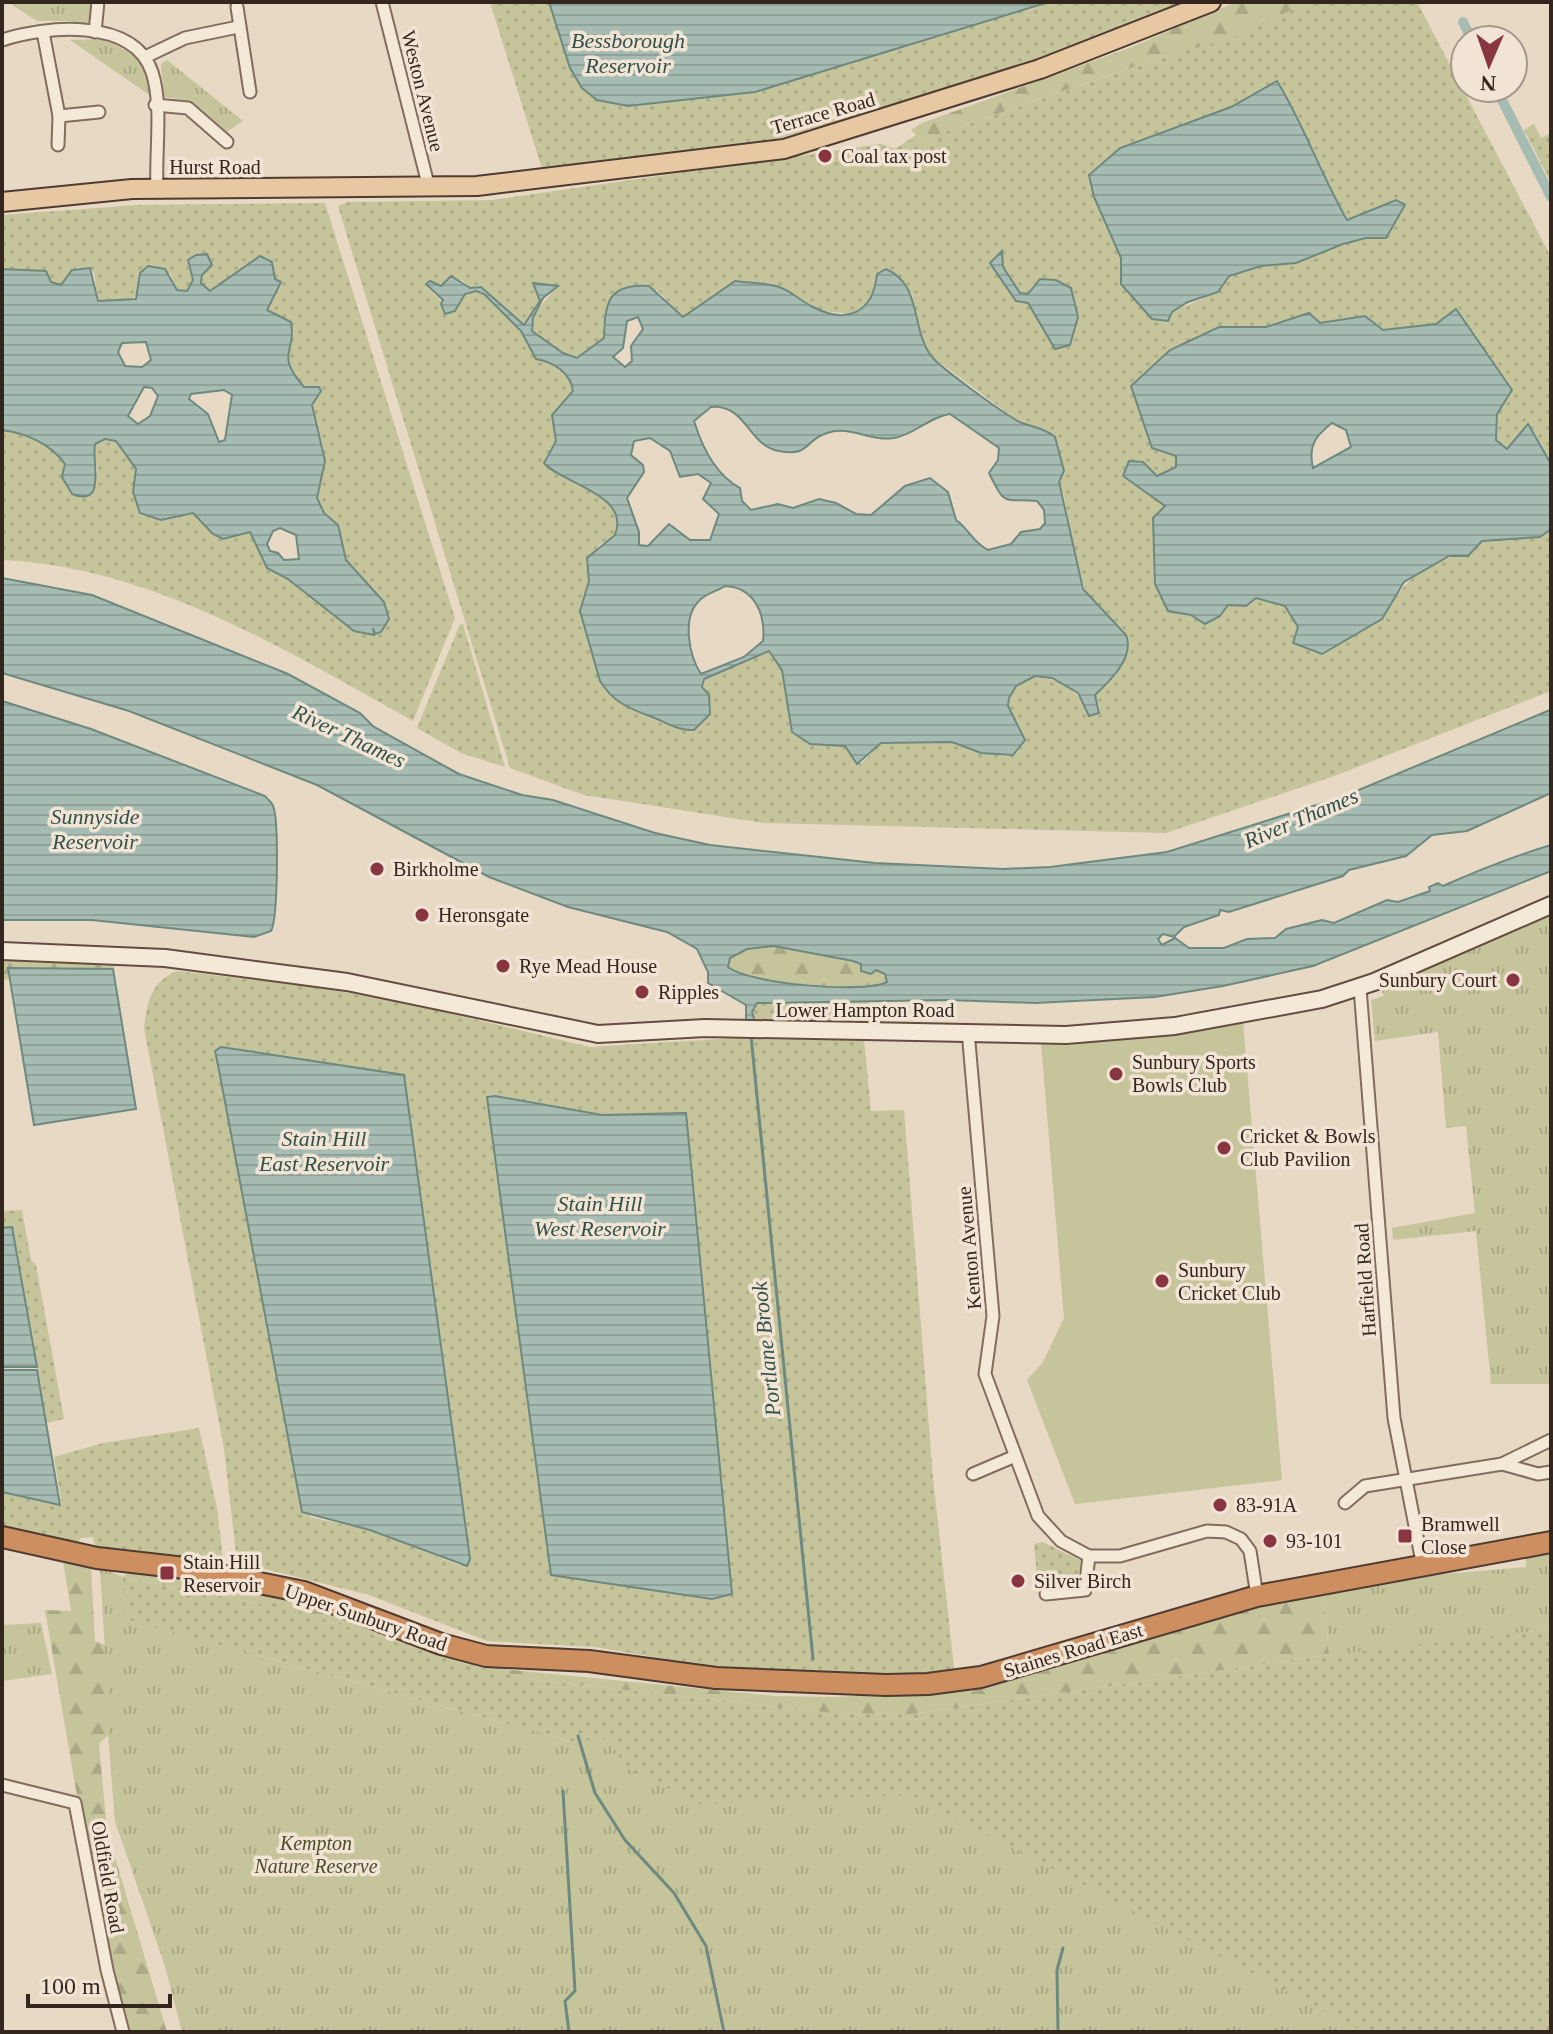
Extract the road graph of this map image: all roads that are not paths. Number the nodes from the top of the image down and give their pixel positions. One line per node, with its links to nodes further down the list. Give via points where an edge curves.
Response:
1 (98, 2): 7 (street)
2 (382, 2): 16 (street, Weston Avenue)
3 (1211, 2): 16 (main road, Terrace Road, via 1040,69 784,149)
4 (237, 7): 5 (street)
5 (238, 27): 9 (street, via 185,38); 10 (street)
6 (43, 32): 7 (street); 8 (street); 13 (street)
7 (95, 32): 9 (street, via 117,37)
8 (2, 40)
9 (145, 57): 11 (street, via 153,74)
10 (250, 92)
11 (155, 105): 14 (street, via 188,108); 17 (street)
12 (99, 112): 13 (street)
13 (59, 116): 15 (street)
14 (227, 142)
15 (58, 145)
16 (429, 188): 17 (main road, Hurst Road)
17 (157, 189): 18 (main road, Hurst Road)
18 (2, 202)
19 (1551, 905): 21 (street, Lower Hampton Road)
20 (2, 951): 22 (street, Lower Hampton Road, via 165,958 347,982 598,1034 687,1028)
21 (1360, 988): 22 (street, Lower Hampton Road, via 1283,1008 1175,1026 1066,1035); 28 (street, Harfield Road, via 1389,1358)
22 (968, 1031): 24 (street, Kenton Avenue, via 993,1316 985,1374)
23 (1551, 1440): 25 (street)
24 (1013, 1457): 27 (street); 32 (street, Kenton Avenue, via 1047,1529)
25 (1502, 1464): 26 (street, via 1538,1474); 28 (street)
26 (1551, 1472)
27 (973, 1474)
28 (1404, 1479): 29 (street, via 1365,1486); 33 (street, Harfield Road)
29 (1345, 1503)
30 (2, 1537): 36 (highway, Upper Sunbury Road, via 304,1592 486,1656)
31 (1551, 1542): 33 (highway, Staines Road East)
32 (1089, 1556): 34 (street, via 1085,1590); 35 (street, via 1120,1556 1207,1531 1226,1532 1250,1551)
33 (1423, 1567): 35 (highway, Staines Road East)
34 (1046, 1594)
35 (1257, 1596): 36 (highway, Staines Road East, via 1005,1672 942,1683 746,1680)
36 (589, 1661)
37 (2, 1785): 38 (street, Oldfield Road, via 75,1803)
38 (123, 2032)

